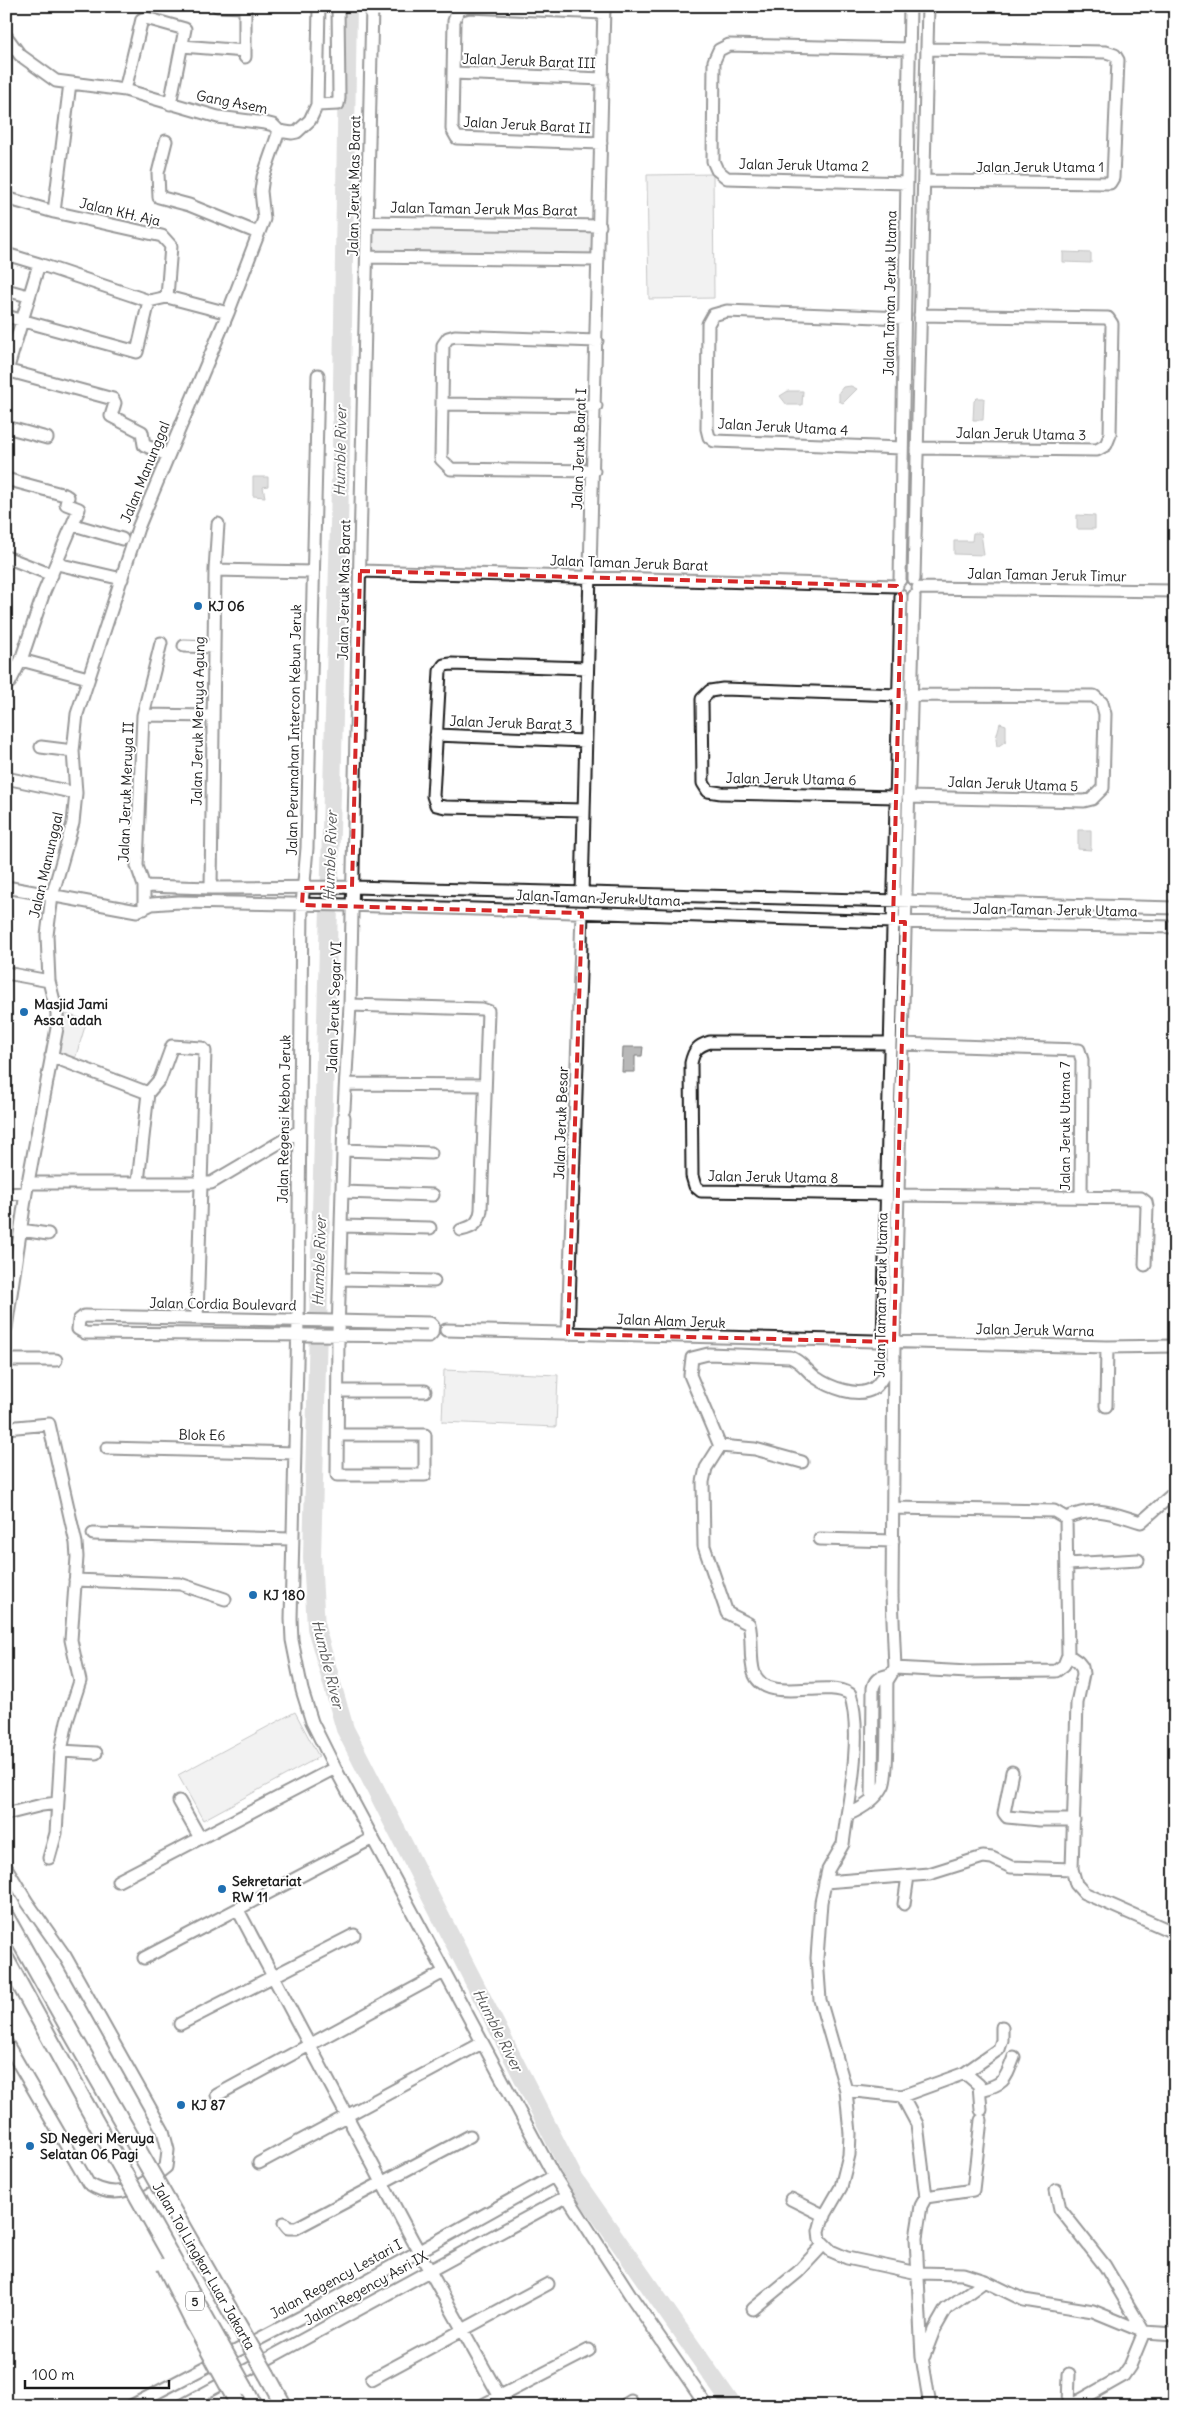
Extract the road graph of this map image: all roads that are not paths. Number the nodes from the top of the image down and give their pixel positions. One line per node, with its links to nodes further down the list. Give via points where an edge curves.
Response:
1 (217, 6): 7 (street)
2 (318, 6): 18 (street)
3 (338, 6): 18 (street, via 338,104)
4 (372, 6): 26 (street, Jalan Jeruk Mas Barat)
5 (910, 6): 11 (street, Jalan Taman Jeruk Utama)
6 (928, 6): 12 (street, Jalan Taman Jeruk Utama)
7 (245, 7): 10 (street, via 245,55)
8 (604, 10): 13 (street, Jalan Jeruk Barat II, via 470,7 458,10 454,21); 14 (street, Jalan Jeruk Barat I)
9 (6, 36): 15 (street, Gang Asem, via 20,55 45,75)
10 (182, 46): 16 (street, via 185,29 142,19); 17 (street)
11 (909, 49): 23 (street, Jalan Taman Jeruk Utama); 23 (street, Jalan Jeruk Utama 2, via 729,46 719,50 714,61 713,161 717,170 727,178)
12 (927, 49): 22 (street, Jalan Taman Jeruk Utama); 22 (street, Jalan Jeruk Utama 1, via 1106,52 1114,54 1118,60 1113,178 1110,183)
13 (453, 73): 14 (street, Jalan Jeruk Barat III); 21 (street, Jalan Jeruk Barat II, via 452,129 457,138)
14 (603, 78): 21 (street, Jalan Jeruk Barat I)
15 (70, 83): 16 (street, Gang Asem); 25 (street)
16 (125, 90): 17 (street, Gang Asem)
17 (170, 104): 19 (street, Gang Asem, via 218,117 265,123)
18 (317, 105): 19 (street, via 310,120 297,132)
19 (279, 131): 28 (street, Gang Asem, via 263,178 264,214)
20 (166, 141): 28 (street, via 157,184 159,197 189,205)
21 (601, 144): 27 (street, Jalan Jeruk Barat I)
22 (924, 181): 38 (street, Jalan Taman Jeruk Utama)
23 (907, 183): 40 (street, Jalan Taman Jeruk Utama)
24 (6, 198): 25 (street, Jalan KH. Aja)
25 (54, 212): 35 (street, Jalan KH. Aja, via 162,236 171,246)
26 (368, 222): 27 (street, Jalan Taman Jeruk Mas Barat); 30 (street, Jalan Jeruk Mas Barat)
27 (600, 226): 31 (street, Jalan Jeruk Barat I)
28 (258, 233): 37 (street, Gang Asem)
29 (6, 254): 32 (street)
30 (368, 257): 31 (street); 60 (street, Jalan Jeruk Mas Barat)
31 (598, 260): 42 (street, Jalan Jeruk Barat I)
32 (39, 264): 34 (street); 36 (street)
33 (6, 290): 34 (street)
34 (28, 296): 41 (street)
35 (167, 297): 36 (street); 37 (street)
36 (149, 301): 41 (street, via 138,352)
37 (228, 312): 51 (street, Jalan Manunggal)
38 (920, 315): 50 (street, Jalan Taman Jeruk Utama); 50 (street, Jalan Jeruk Utama 3, via 1108,318 1112,324 1110,435 1106,445 1096,450)
39 (6, 316): 41 (street)
40 (904, 318): 49 (street, Jalan Taman Jeruk Utama); 49 (street, Jalan Jeruk Utama 4, via 727,311 713,315 708,324 707,429 708,436 714,441)
41 (20, 320): 43 (street)
42 (597, 341): 45 (street, via 448,338 443,345); 46 (street, Jalan Jeruk Barat I)
43 (7, 371): 51 (street, via 114,400 111,416 142,432 144,445)
44 (318, 374): 61 (street, Jalan Perumahan Intercon Kebun Jeruk)
45 (442, 404): 46 (street); 52 (street, via 442,460 451,469)
46 (596, 406): 52 (street, Jalan Jeruk Barat I)
47 (6, 427): 48 (street)
48 (47, 438)
49 (902, 448): 65 (street, Jalan Taman Jeruk Utama)
50 (917, 448): 66 (street, Jalan Taman Jeruk Utama)
51 (167, 455): 64 (street, Jalan Manunggal)
52 (594, 471): 63 (street, Jalan Jeruk Barat I)
53 (6, 480): 55 (street, via 68,497 66,504 79,509)
54 (218, 524): 59 (street, Jalan Jeruk Meruya Agung)
55 (74, 525): 56 (street); 58 (street)
56 (122, 539)
57 (6, 557): 62 (street)
58 (57, 564): 62 (street); 64 (street)
59 (216, 570): 61 (street); 70 (street, Jalan Jeruk Meruya Agung)
60 (360, 571): 63 (street, Jalan Taman Jeruk Barat); 90 (street, Jalan Jeruk Mas Barat)
61 (313, 572): 92 (street, Jalan Perumahan Intercon Kebun Jeruk, via 307,848)
62 (52, 575): 71 (street)
63 (589, 577): 65 (street, Jalan Taman Jeruk Barat); 72 (street, Jalan Jeruk Barat I)
64 (122, 579): 73 (street, Jalan Manunggal)
65 (899, 587): 66 (street, via 906,577); 66 (street, via 905,598); 75 (street, Jalan Taman Jeruk Utama)
66 (915, 588): 67 (street, Jalan Taman Jeruk Timur); 76 (street, Jalan Taman Jeruk Utama)
67 (1175, 591)
68 (161, 643): 77 (street)
69 (184, 646): 70 (street)
70 (214, 647): 78 (street, Jalan Jeruk Meruya Agung)
71 (21, 660): 73 (street); 74 (street)
72 (587, 668): 79 (street, via 444,665 440,671); 80 (street, Jalan Jeruk Barat I)
73 (88, 678): 82 (street, Jalan Manunggal, via 78,714)
74 (10, 682)
75 (898, 695): 85 (street, Jalan Taman Jeruk Utama); 85 (street, Jalan Jeruk Utama 6, via 724,689 710,690 702,699 703,783 708,791)
76 (911, 695): 86 (street, Jalan Taman Jeruk Utama); 86 (street, Jalan Jeruk Utama 5, via 1094,696 1102,703 1105,714 1103,788 1092,799 1084,801)
77 (143, 715): 78 (street, Jalan Jeruk Meruya II); 88 (street, Jalan Jeruk Meruya II, via 137,866)
78 (213, 716): 91 (street, Jalan Jeruk Meruya Agung)
79 (436, 735): 80 (street, Jalan Jeruk Barat 3); 87 (street, via 433,796 436,805)
80 (585, 741): 87 (street, Jalan Jeruk Barat I)
81 (41, 747): 82 (street)
82 (73, 751): 84 (street, Jalan Manunggal)
83 (6, 778): 84 (street)
84 (76, 793): 94 (street, Jalan Manunggal, via 73,824)
85 (896, 797): 97 (street, Jalan Taman Jeruk Utama)
86 (908, 797): 96 (street, Jalan Taman Jeruk Utama)
87 (584, 810): 93 (street, Jalan Jeruk Barat I)
88 (144, 886): 91 (street, Jalan Taman Jeruk Utama); 101 (street, Jalan Jeruk Meruya II)
89 (6, 887): 94 (street, Jalan Taman Jeruk Utama)
90 (348, 887): 92 (street, Jalan Taman Jeruk Utama); 93 (street, Jalan Taman Jeruk Utama); 99 (street, Jalan Jeruk Mas Barat)
91 (211, 888): 92 (street, Jalan Taman Jeruk Utama)
92 (303, 888): 98 (street, Jalan Perumahan Intercon Kebun Jeruk)
93 (582, 894): 95 (street, Jalan Taman Jeruk Utama)
94 (52, 896): 101 (street, Jalan Taman Jeruk Utama, via 138,911); 108 (street, Jalan Manunggal, via 47,935)
95 (727, 897): 97 (street, Jalan Taman Jeruk Utama); 103 (street)
96 (906, 900): 97 (street, Jalan Taman Jeruk Utama); 100 (street, Jalan Taman Jeruk Utama); 105 (street, Jalan Taman Jeruk Utama)
97 (894, 901): 104 (street, Jalan Taman Jeruk Utama)
98 (302, 905): 99 (street, Jalan Taman Jeruk Utama); 101 (street, Jalan Taman Jeruk Utama, via 179,902 152,904); 116 (street, Jalan Regensi Kebon Jeruk)
99 (348, 905): 102 (street, Jalan Taman Jeruk Utama); 109 (street, Jalan Jeruk Segar VI)
100 (1175, 908)
101 (144, 909)
102 (582, 913): 103 (street, Jalan Taman Jeruk Utama); 144 (street, Jalan Jeruk Besar)
103 (726, 917): 104 (street, Jalan Taman Jeruk Utama)
104 (893, 922): 105 (street, Jalan Taman Jeruk Utama); 110 (street, Jalan Taman Jeruk Utama)
105 (905, 922): 106 (street, Jalan Taman Jeruk Utama); 111 (street, Jalan Taman Jeruk Utama)
106 (1175, 927)
107 (6, 973): 108 (street)
108 (49, 981): 112 (street, Jalan Manunggal, via 57,1013)
109 (350, 1005): 113 (street, Jalan Jeruk Segar VI); 114 (street, via 482,1009 488,1012)
110 (890, 1043): 124 (street, Jalan Taman Jeruk Utama); 124 (street, Jalan Jeruk Utama 8, via 710,1042 693,1052 691,1063 692,1176 695,1186 701,1191)
111 (902, 1044): 126 (street, Jalan Taman Jeruk Utama); 127 (street, Jalan Jeruk Utama 7, via 1079,1050 1082,1060)
112 (51, 1056): 115 (street); 121 (street, Jalan Manunggal)
113 (346, 1084): 114 (street); 117 (street, Jalan Jeruk Segar VI)
114 (485, 1085): 131 (street, via 480,1220 473,1227)
115 (148, 1093): 119 (street); 120 (street, via 160,1079 172,1046 202,1048 205,1051)
116 (299, 1131): 120 (street, via 218,1181); 138 (street, Jalan Regensi Kebon Jeruk)
117 (343, 1150): 118 (street); 122 (street, Jalan Jeruk Segar VI)
118 (431, 1153)
119 (138, 1182): 120 (street); 121 (street)
120 (200, 1184): 137 (street)
121 (26, 1188): 123 (street); 130 (street, Jalan Manunggal)
122 (342, 1192): 125 (street); 128 (street, Jalan Jeruk Segar VI)
123 (6, 1194)
124 (886, 1194): 145 (street, Jalan Taman Jeruk Utama)
125 (433, 1195)
126 (898, 1195): 127 (street, Jalan Jeruk Utama 7); 145 (street, Jalan Taman Jeruk Utama)
127 (1081, 1197): 133 (street, via 1141,1198 1146,1202)
128 (341, 1226): 129 (street); 134 (street, Jalan Jeruk Segar VI)
129 (430, 1228)
130 (21, 1230): 132 (street); 136 (street, Jalan Manunggal)
131 (461, 1230)
132 (48, 1234)
133 (1145, 1266)
134 (340, 1279): 135 (street); 139 (street, Jalan Jeruk Segar VI)
135 (434, 1280)
136 (9, 1300): 140 (street, Jalan Manunggal)
137 (197, 1318): 138 (street, Jalan Cordia Boulevard); 142 (street, Jalan Cordia Boulevard, via 84,1316 79,1320 78,1329 85,1333)
138 (303, 1320): 139 (street, Jalan Cordia Boulevard); 142 (street, Jalan Regensi Kebon Jeruk)
139 (335, 1321): 143 (street, Jalan Jeruk Segar VI); 143 (street, Jalan Cordia Boulevard, via 430,1323 432,1326 429,1336)
140 (6, 1328)
141 (446, 1330): 144 (street, Jalan Alam Jeruk)
142 (301, 1334): 143 (street, Jalan Cordia Boulevard); 158 (street, Jalan Regensi Kebon Jeruk)
143 (335, 1334): 151 (street, Jalan Jeruk Segar VI)
144 (568, 1334): 145 (street, Jalan Alam Jeruk)
145 (888, 1342): 147 (street, Jalan Jeruk Warna); 148 (street, Jalan Taman Jeruk Utama)
146 (1175, 1346): 147 (street, Jalan Jeruk Warna)
147 (1107, 1347): 153 (street)
148 (894, 1357): 156 (street, via 875,1387 866,1392 853,1392 817,1379 790,1357 697,1355 689,1366 690,1374); 162 (street, Jalan Taman Jeruk Utama)
149 (6, 1360): 150 (street)
150 (56, 1360)
151 (338, 1391): 152 (street); 155 (street, Jalan Jeruk Segar VI)
152 (425, 1391)
153 (1106, 1406)
154 (6, 1428): 171 (street, via 50,1424 76,1543)
155 (338, 1435): 155 (street, Jalan Jeruk Segar VI, via 337,1475 425,1475 425,1435)
156 (720, 1446): 159 (street, via 755,1449); 182 (street, via 706,1468 703,1491 704,1546 722,1601 727,1613 749,1624 754,1673 759,1682 770,1689 837,1688 850,1694 854,1761)
157 (107, 1448): 158 (street, Blok E6)
158 (295, 1453): 167 (street, Jalan Regensi Kebon Jeruk)
159 (802, 1462)
160 (1175, 1492): 161 (street)
161 (1160, 1505): 163 (street); 164 (street, via 1141,1522 1099,1509)
162 (894, 1508): 164 (street, via 1054,1511); 168 (street, Jalan Taman Jeruk Utama)
163 (1175, 1508)
164 (1066, 1518): 170 (street)
165 (93, 1534): 167 (street)
166 (820, 1539): 168 (street)
167 (291, 1540): 177 (street, Jalan Regensi Kebon Jeruk, via 291,1619 295,1662 312,1722)
168 (893, 1541): 174 (street, Jalan Taman Jeruk Utama)
169 (1138, 1560): 170 (street)
170 (1068, 1564): 173 (street)
171 (75, 1580): 172 (street, via 180,1584); 175 (street, via 71,1640 80,1680)
172 (225, 1599)
173 (1068, 1655): 174 (street, via 1064,1665 1056,1671); 183 (street, via 1078,1662 1083,1674 1077,1703)
174 (892, 1671): 182 (street, via 874,1682 873,1688 872,1799)
175 (61, 1751): 176 (street); 180 (street)
176 (96, 1753)
177 (334, 1768): 184 (street); 185 (street, Jalan Regensi Kebon Jeruk)
178 (1012, 1772): 183 (street, via 1004,1812 1007,1817)
179 (179, 1801): 184 (street)
180 (57, 1803): 181 (street); 186 (street, via 56,1833)
181 (6, 1814)
182 (847, 1815): 191 (street, via 843,1844)
183 (1074, 1820): 188 (street)
184 (200, 1838): 190 (street)
185 (373, 1838): 193 (street); 199 (street, Jalan Regensi Kebon Jeruk)
186 (49, 1858)
187 (6, 1867): 203 (street, via 65,1956 163,2131 168,2150 166,2166 144,2184 112,2193 88,2183)
188 (1072, 1869): 189 (street, via 1011,1867 983,1857 929,1874); 195 (street, via 1076,1884 1084,1893)
189 (908, 1876): 191 (street); 192 (street)
190 (118, 1881)
191 (825, 1882): 208 (street, via 817,1958 820,2000)
192 (904, 1904)
193 (238, 1910): 197 (street); 200 (street)
194 (6, 1917): 245 (highway, Jalan Tol Lingkar Luar Jakarta / 5, bridge)
195 (1175, 1933)
196 (354, 1936): 200 (street)
197 (144, 1958)
198 (6, 1959): 221 (highway, Jalan Tol Lingkar Luar Jakarta / 5, bridge)
199 (444, 1972): 204 (street, Jalan Regensi Kebon Jeruk); 205 (street)
200 (272, 1976): 201 (street); 205 (street)
201 (180, 2024)
202 (1002, 2027): 207 (street, via 999,2049)
203 (6, 2042)
204 (482, 2043): 212 (street); 215 (street, Jalan Regensi Kebon Jeruk)
205 (309, 2045): 210 (street); 212 (street)
206 (1014, 2058): 209 (street, via 1004,2082)
207 (965, 2072): 209 (street); 211 (street)
208 (846, 2090): 211 (street); 222 (street, via 849,2155 841,2187)
209 (981, 2090): 219 (street, via 973,2190)
210 (217, 2094)
211 (902, 2096): 219 (street, via 916,2124)
212 (348, 2116): 214 (street); 216 (street)
213 (470, 2136): 216 (street)
214 (259, 2163)
215 (554, 2176): 218 (street, Jalan Regensi Kebon Jeruk); 225 (street, Jalan Regency Lestari I)
216 (384, 2182): 223 (street, via 296,2228 288,2228); 225 (street)
217 (1056, 2190): 233 (street, via 1060,2209 1105,2266)
218 (566, 2196): 226 (street, Jalan Regency Asri IX); 247 (street, Jalan Regensi Kebon Jeruk)
219 (926, 2197): 227 (street, via 917,2221)
220 (791, 2199): 222 (street)
221 (146, 2213): 243 (highway, bridge, via 153,2241 170,2276); 244 (highway, Jalan Tol Lingkar Luar Jakarta / 5, bridge)
222 (825, 2216): 224 (street, via 819,2231)
223 (284, 2223)
224 (824, 2244): 227 (street, via 846,2258); 230 (street, via 798,2272)
225 (420, 2253): 226 (street); 231 (street, Jalan Regency Lestari I)
226 (428, 2268): 232 (street); 234 (street, Jalan Regency Asri IX)
227 (918, 2273): 228 (street, via 962,2274); 237 (street)
228 (985, 2281): 233 (street, via 1024,2300 1093,2311); 237 (street, via 946,2309)
229 (548, 2284): 232 (street)
230 (753, 2309)
231 (302, 2318): 234 (street); 241 (street, Jalan Regency Lestari I)
232 (463, 2330): 239 (street); 240 (street)
233 (1144, 2332): 235 (street); 249 (street, via 1123,2376)
234 (311, 2333): 242 (street, Jalan Regency Asri IX)
235 (1175, 2334)
236 (589, 2350): 240 (street)
237 (923, 2359): 248 (street)
238 (1069, 2374): 249 (street)
239 (372, 2380)
240 (503, 2401): 246 (street)
241 (131, 2406)
242 (181, 2406)
243 (240, 2406)
244 (254, 2406)
245 (284, 2406)
246 (481, 2406)
247 (707, 2406)
248 (930, 2406)
249 (1069, 2406)

